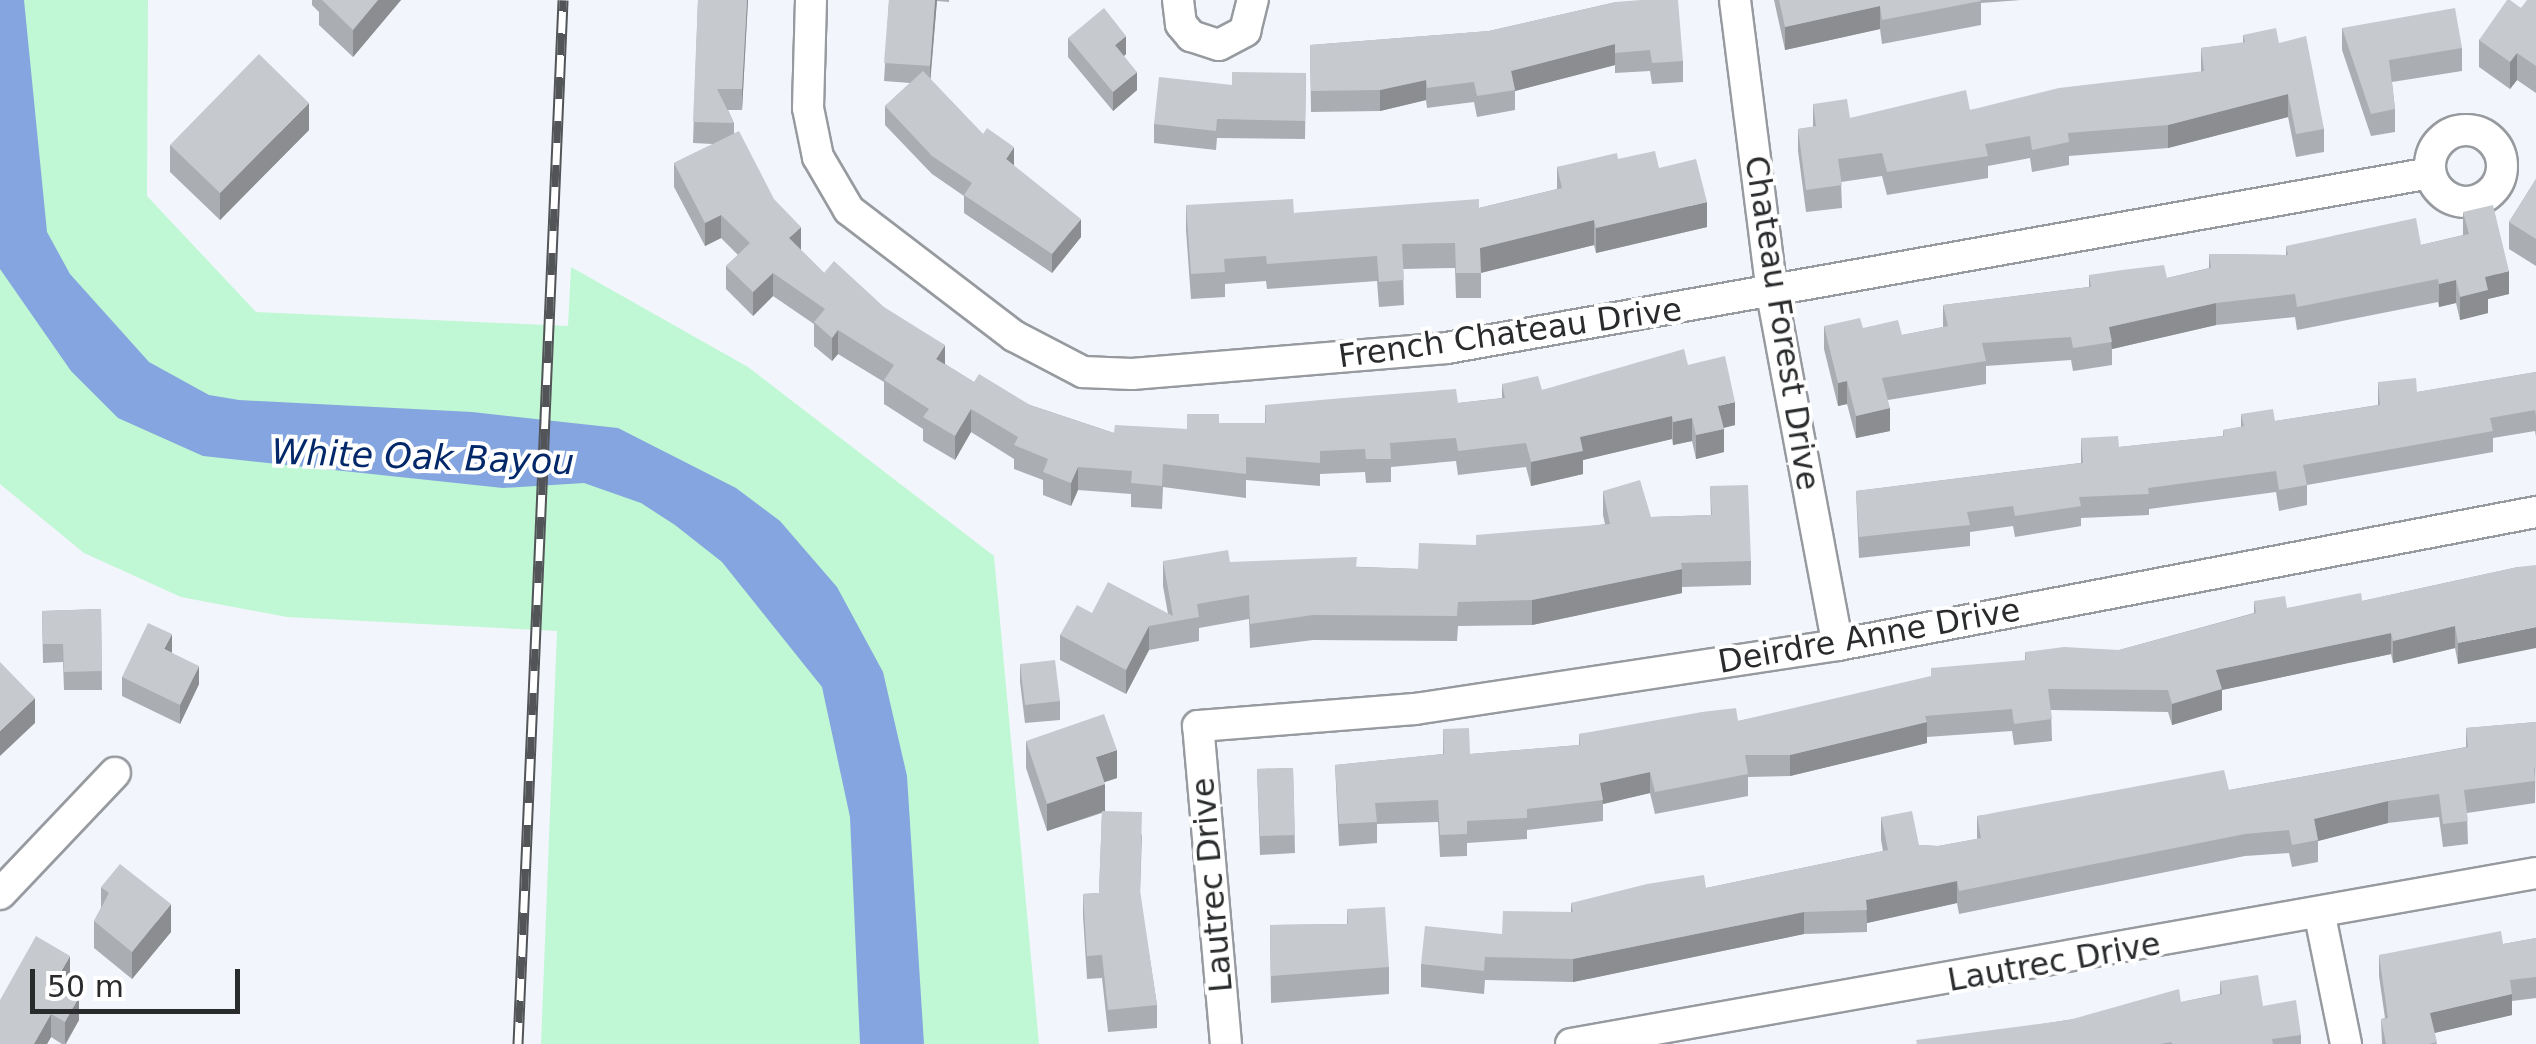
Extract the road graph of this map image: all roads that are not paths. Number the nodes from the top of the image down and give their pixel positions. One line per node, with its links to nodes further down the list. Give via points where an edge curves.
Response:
1 (811, 0): 6 (street, French Chateau Drive, via 808,108 818,156 850,210 1014,336 1083,372 1132,374 1447,348)
2 (1178, 0): 4 (street, via 1190,36 1219,45 1245,31)
3 (1735, 0): 6 (street, Chateau Forest Drive)
4 (1262, 1)
5 (2430, 173): 6 (street, French Chateau Drive)
6 (1772, 294): 8 (street, Chateau Forest Drive)
7 (2536, 512): 8 (street, Deirdre Anne Drive)
8 (1838, 645): 9 (street, Deirdre Anne Drive, via 1415,709)
9 (1198, 726): 14 (street, Lautrec Drive)
10 (115, 773): 12 (street)
11 (2536, 873): 13 (street, Lautrec Drive)
12 (0, 894)
13 (2320, 916): 15 (street, Lautrec Drive); 16 (street)
14 (1226, 1044)
15 (1571, 1044)
16 (2346, 1044)

